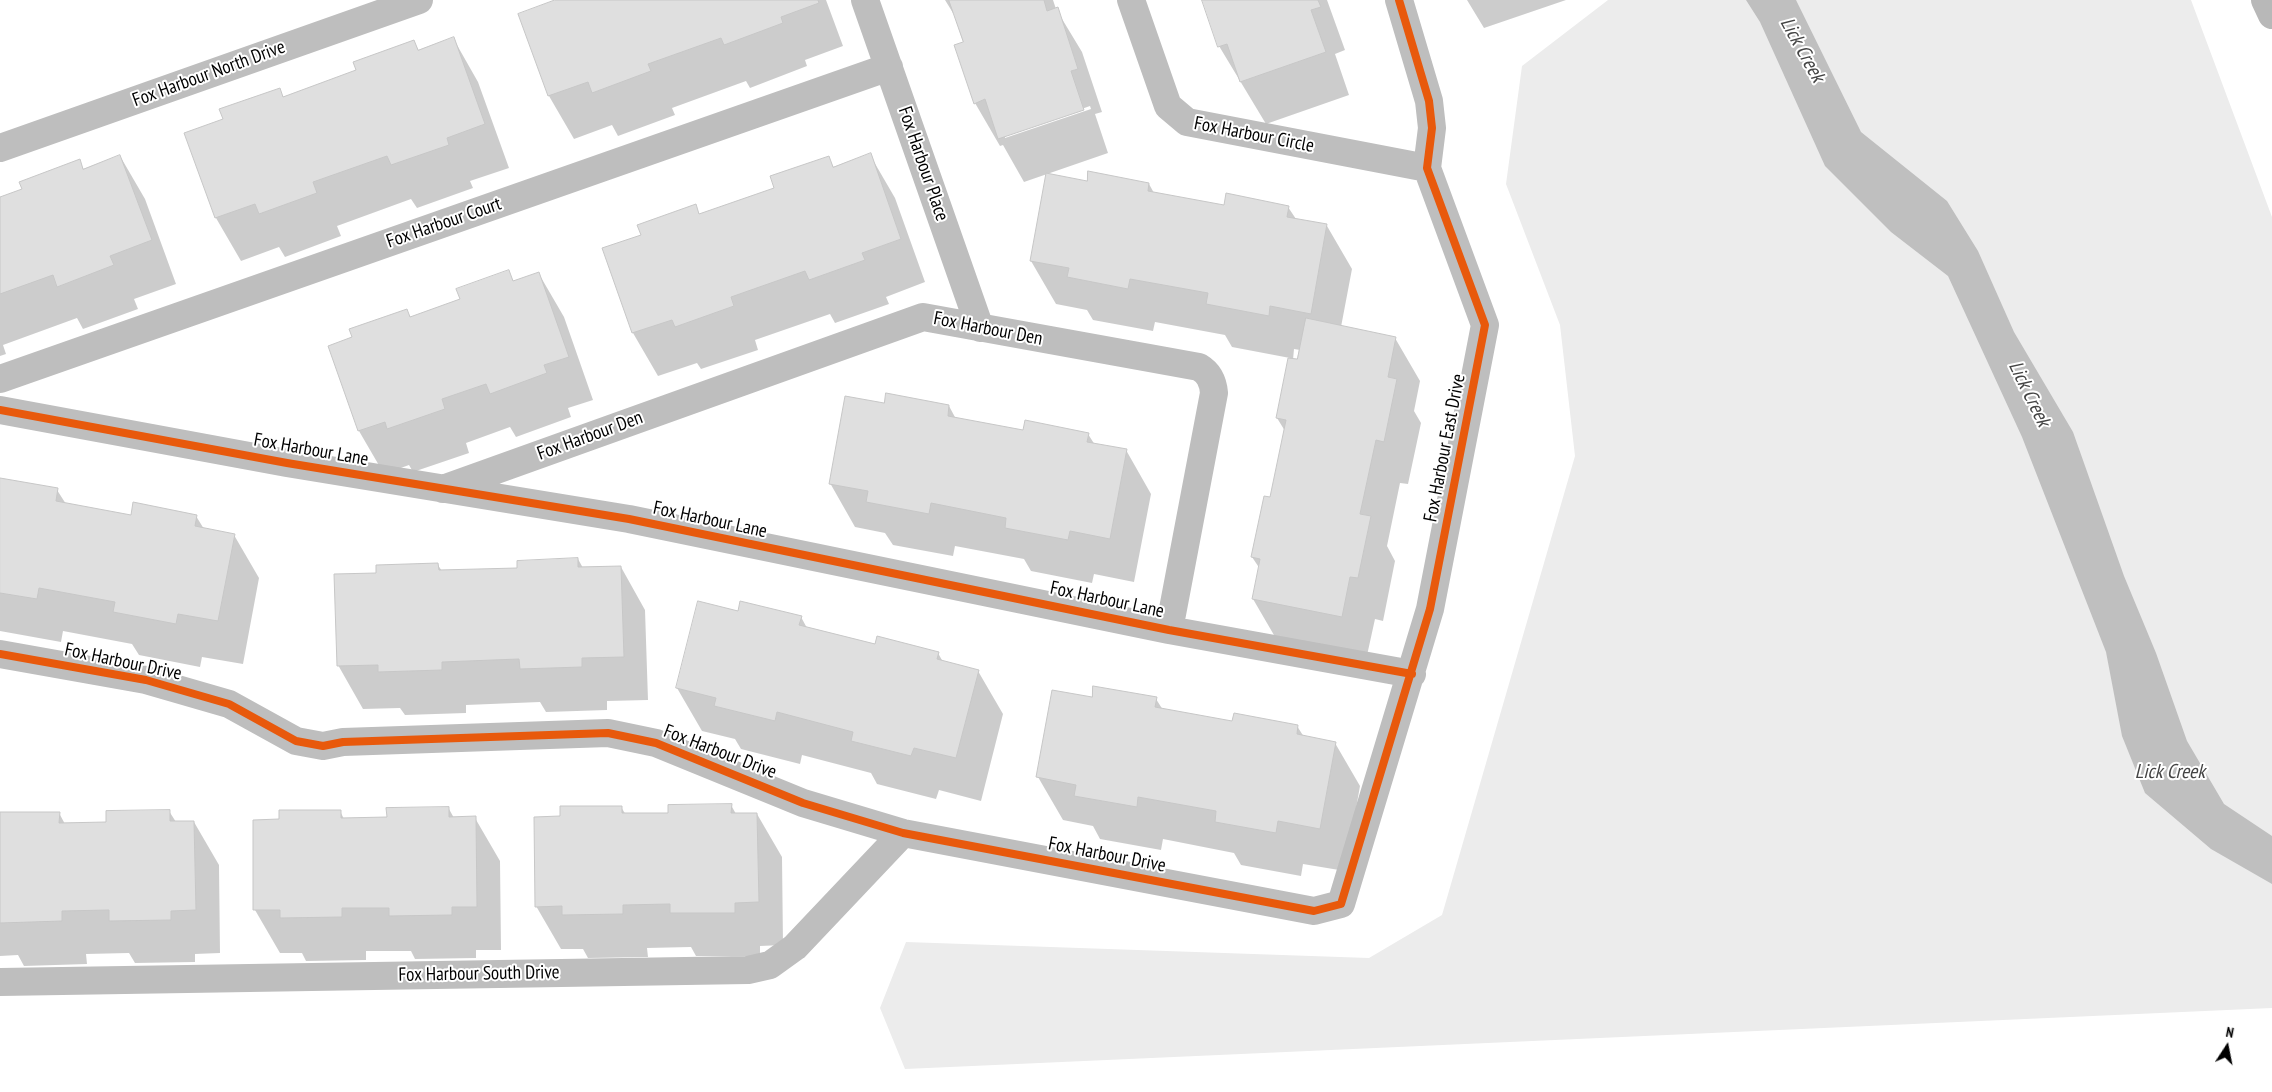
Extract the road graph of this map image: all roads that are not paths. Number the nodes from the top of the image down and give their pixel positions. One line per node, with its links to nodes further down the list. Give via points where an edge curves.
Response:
1 (419, 0): 6 (street, Fox Harbour North Drive)
2 (865, 0): 5 (street, Fox Harbour Place)
3 (1131, 0): 7 (street, Fox Harbour Circle, via 1168,106 1187,122)
4 (1399, 0): 7 (street, Fox Harbour East Drive, via 1429,101 1432,128)
5 (889, 67): 8 (street, Fox Harbour Place); 9 (street, Fox Harbour Court)
6 (0, 148)
7 (1427, 168): 14 (street, Fox Harbour East Drive, via 1485,325 1430,609)
8 (980, 328): 11 (street, Fox Harbour Den, via 923,317); 12 (street, Fox Harbour Den, via 1199,367 1206,371 1214,394)
9 (0, 378)
10 (0, 410): 11 (street, Fox Harbour Lane)
11 (442, 490): 12 (street, Fox Harbour Lane, via 629,520)
12 (1169, 630): 14 (street, Fox Harbour Lane)
13 (0, 654): 15 (street, Fox Harbour Drive, via 146,680 220,701 296,741 323,746 343,742 608,734 656,744 803,804)
14 (1412, 674): 16 (street, Fox Harbour East Drive)
15 (903, 833): 16 (street, Fox Harbour Drive, via 1314,911); 17 (street, Fox Harbour South Drive, via 789,951 770,965 748,970)
16 (1341, 904)
17 (0, 982)

